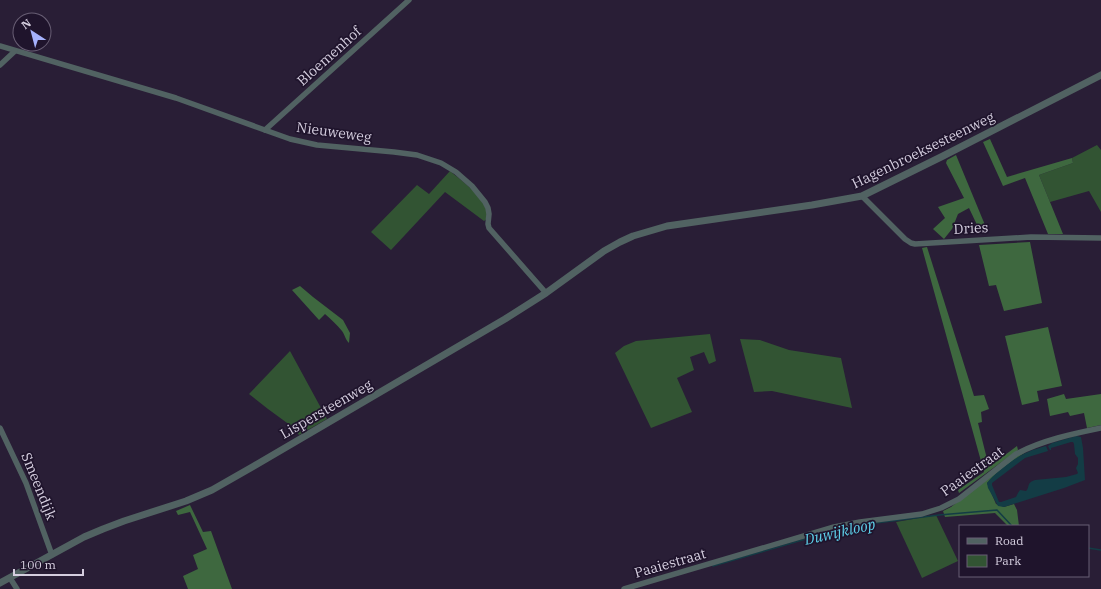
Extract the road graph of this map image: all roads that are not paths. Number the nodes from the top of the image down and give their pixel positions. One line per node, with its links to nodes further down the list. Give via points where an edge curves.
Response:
1 (409, 0): 8 (street, Bloemenhof)
2 (0, 46): 3 (street, Nieuweweg)
3 (12, 50)
4 (14, 52): 6 (street)
5 (18, 52): 8 (street, Nieuweweg, via 176,98)
6 (0, 65)
7 (1101, 75): 9 (street, Hagenbroeksesteenweg)
8 (265, 130): 12 (street, Nieuweweg, via 317,145 417,155 441,163 472,186 485,202 490,228)
9 (862, 196): 10 (street, Hagenbroeksesteenweg, via 667,226); 11 (street, Dries, via 905,239 915,244 1031,237)
10 (651, 231): 12 (street, Lispersteenweg, via 633,236 604,250)
11 (1101, 238)
12 (546, 293): 15 (street, Lispersteenweg, via 212,490 108,527)
13 (0, 428): 15 (street, Smeendijk, via 26,483)
14 (1101, 428): 19 (street, Paaiestraat, via 1066,435 1025,450 959,499 941,508 922,514 834,527)
15 (52, 555): 16 (street, Lispersteenweg)
16 (10, 578): 17 (street, Lispersteenweg); 18 (street)
17 (0, 583)
18 (17, 589)
19 (624, 589)

